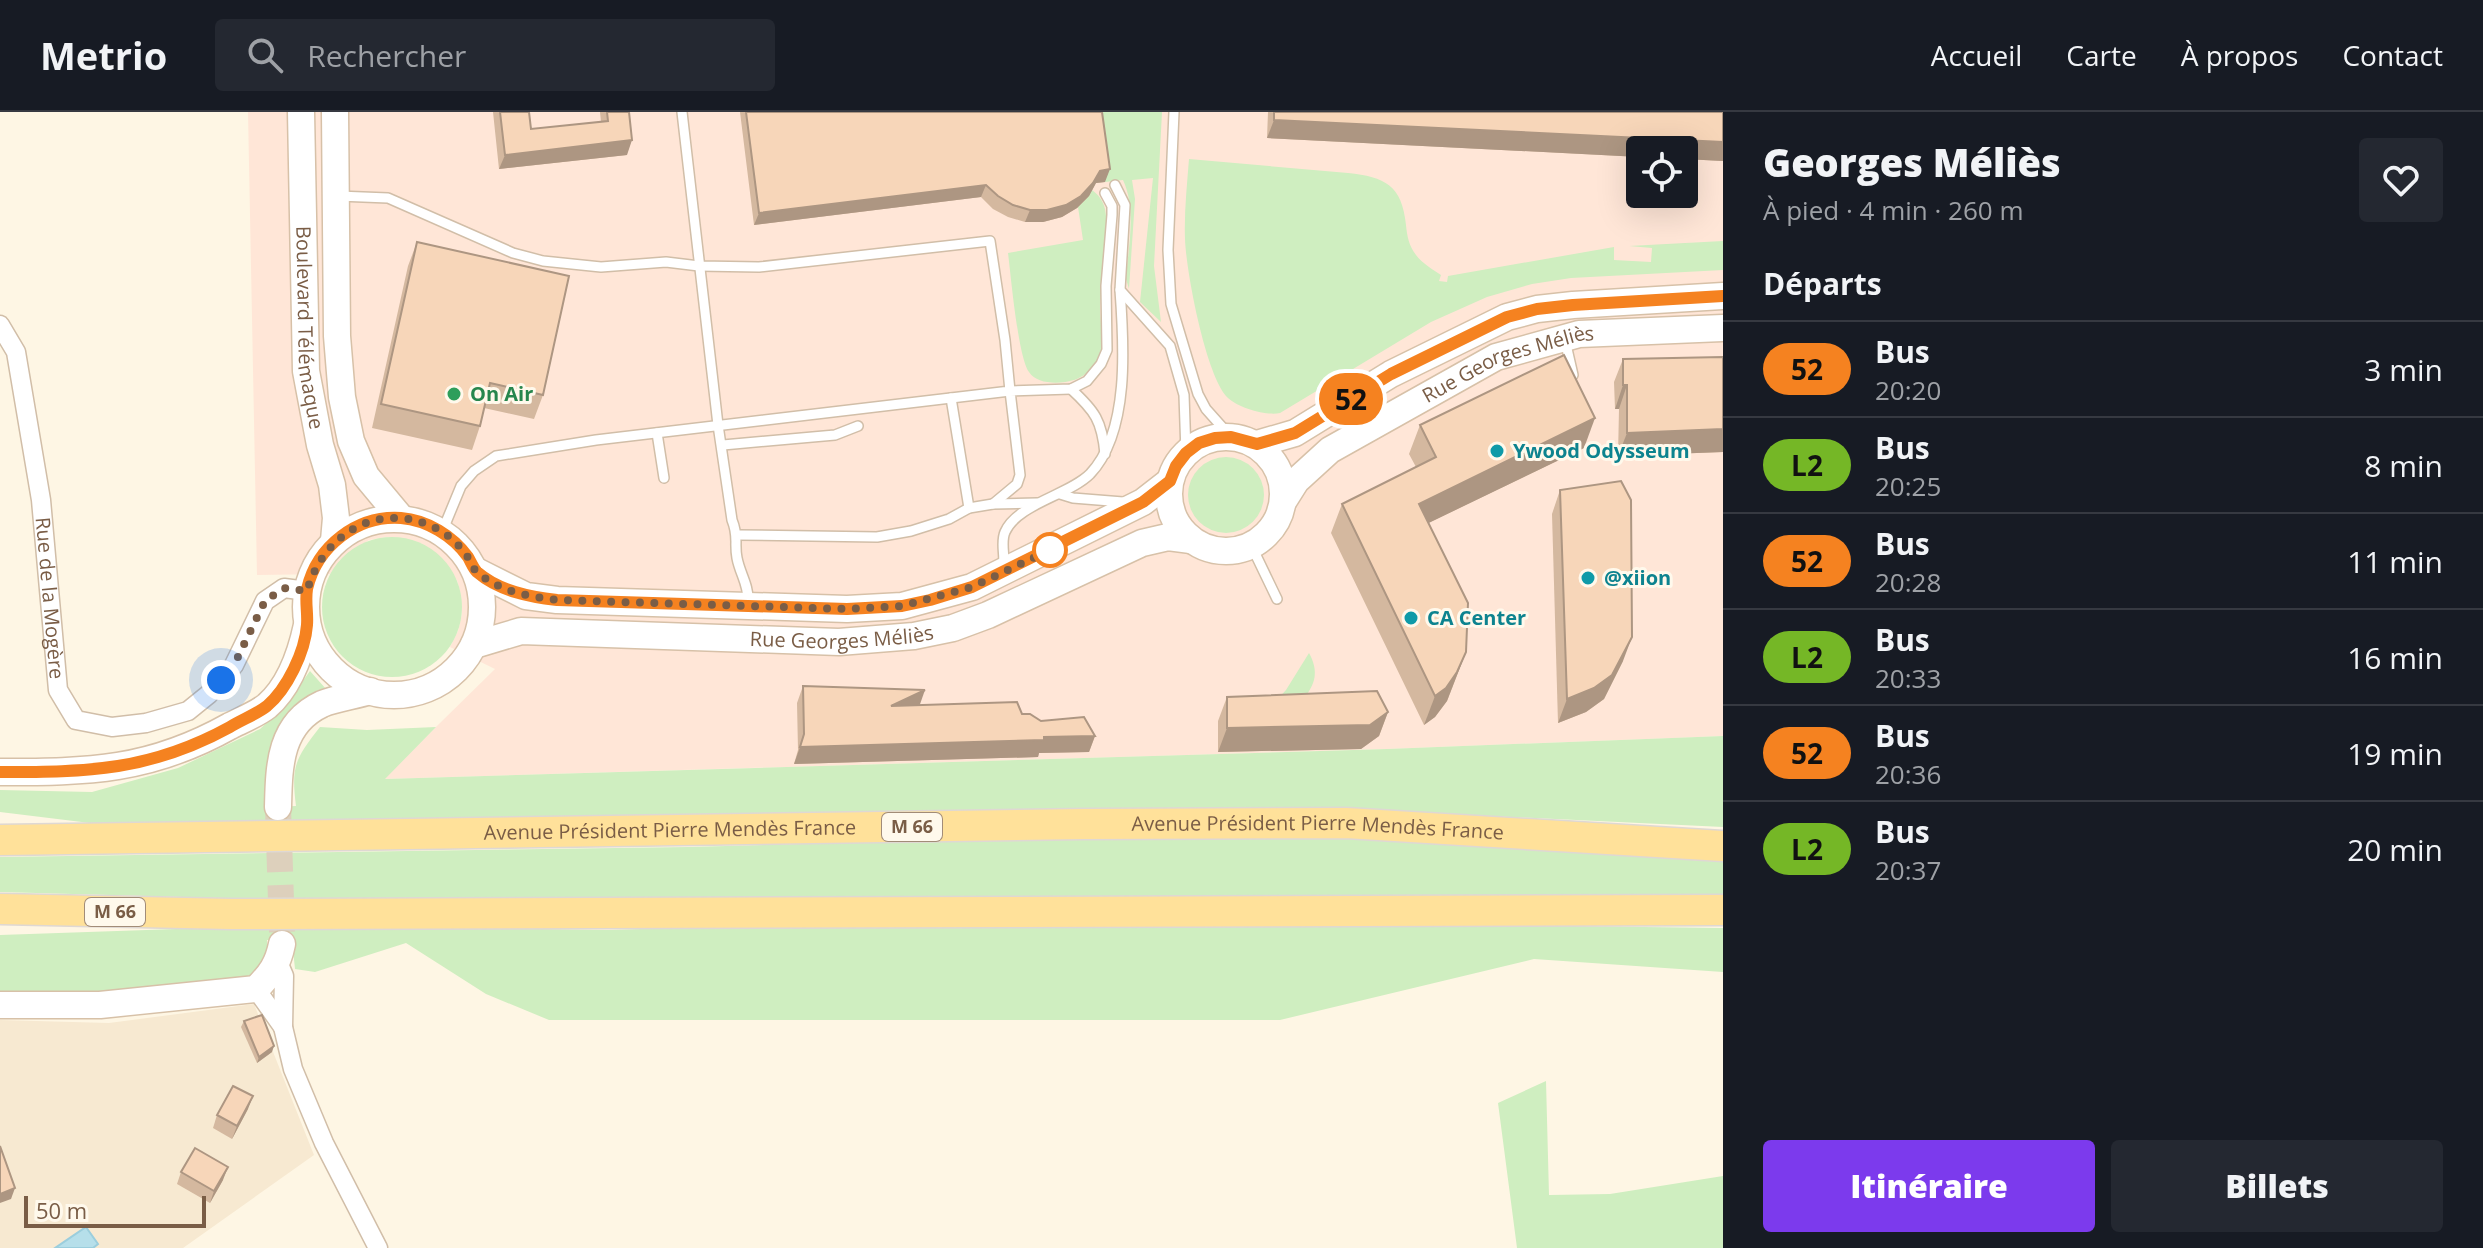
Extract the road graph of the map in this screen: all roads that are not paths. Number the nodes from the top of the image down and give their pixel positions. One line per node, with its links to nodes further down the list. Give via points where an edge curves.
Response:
1 (301, 112): 38 (street, Boulevard Télémaque, via 306,371 332,485)
2 (335, 112): 7 (street, Boulevard Télémaque)
3 (682, 112): 8 (lane)
4 (1174, 112): 21 (lane, via 1171,304 1198,394)
5 (1115, 185): 9 (lane, via 1125,205)
6 (1105, 193): 15 (lane, via 1112,206 1107,350 1087,381)
7 (335, 196): 8 (lane, via 388,198 543,261 601,267 666,262); 34 (street, Boulevard Télémaque, via 338,368 345,412 366,476)
8 (699, 266): 16 (lane, via 759,267 990,241); 18 (lane)
9 (1120, 290): 24 (lane, via 1170,346 1184,395); 25 (lane, via 1124,354 1113,439)
10 (1723, 296): 22 (street, Rue Georges Méliès, via 1573,305 1507,317 1391,374 1295,433)
11 (0, 325): 42 (street, Rue de la Mogère, via 16,352 41,500 58,690 76,720 112,727 188,711 234,665 265,601 284,588)
12 (1723, 328): 13 (street, Rue Georges Méliès)
13 (1565, 337): 14 (lane); 29 (street, Rue Georges Méliès, via 1496,357 1330,450 1296,481)
14 (1573, 375)
15 (1071, 389): 16 (lane); 25 (lane, via 1100,421)
16 (1010, 391): 17 (lane); 32 (lane, via 1020,475)
17 (951, 398): 18 (lane); 33 (lane)
18 (718, 425): 20 (lane); 23 (lane)
19 (858, 426): 23 (lane, via 835,435)
20 (657, 433): 26 (lane); 35 (lane, via 496,456 461,486)
21 (1231, 437): 22 (street); 24 (street, via 1199,443)
22 (1257, 444): 29 (street, via 1274,462)
23 (723, 445): 36 (lane, via 732,520)
24 (1186, 453): 27 (street)
25 (1105, 454): 28 (lane, via 1089,475)
26 (664, 478)
27 (1170, 481): 30 (street, Rue Georges Méliès); 37 (street, via 1169,503 1176,524)
28 (1060, 494): 30 (lane); 31 (lane)
29 (1284, 500): 39 (street, via 1276,524)
30 (1143, 502): 41 (street, Rue Georges Méliès)
31 (1038, 503): 32 (lane); 41 (lane, via 1003,536)
32 (993, 504): 33 (lane)
33 (969, 508): 36 (lane, via 911,531 877,537)
34 (401, 518): 35 (street); 38 (street, via 377,520)
35 (442, 532): 40 (street)
36 (739, 535): 44 (lane, via 736,557 747,584)
37 (1191, 540): 39 (street, via 1212,550 1237,551); 46 (street, Rue Georges Méliès, via 1168,537 1142,543 988,615 914,636 839,642 521,631)
38 (334, 541): 42 (street, via 312,573)
39 (1251, 545): 43 (lane)
40 (476, 571): 44 (street, Rue Georges Méliès, via 526,596 557,600); 46 (street, via 482,621)
41 (1003, 572): 44 (street, Rue Georges Méliès, via 972,587 902,606)
42 (307, 591): 45 (street)
43 (1277, 599)
44 (747, 605)
45 (307, 625): 47 (street, via 330,667); 48 (street, via 285,685 267,706 211,737 143,763 78,772)
46 (474, 645): 47 (street, via 463,663 431,687 391,695)
47 (370, 691): 49 (street, via 321,705 285,740)
48 (0, 772)
49 (278, 807)
50 (0, 840): 51 (main road, Avenue Président Pierre Mendès France / M 66, via 1346,823)
51 (1723, 846)
52 (0, 909): 53 (main road, M 66, via 231,914)
53 (1723, 910)
54 (280, 953): 55 (street); 57 (street)
55 (256, 989): 56 (street, via 100,1005); 57 (street)
56 (0, 1005)
57 (283, 1027): 58 (street, via 293,1069 324,1143)
58 (378, 1248)

